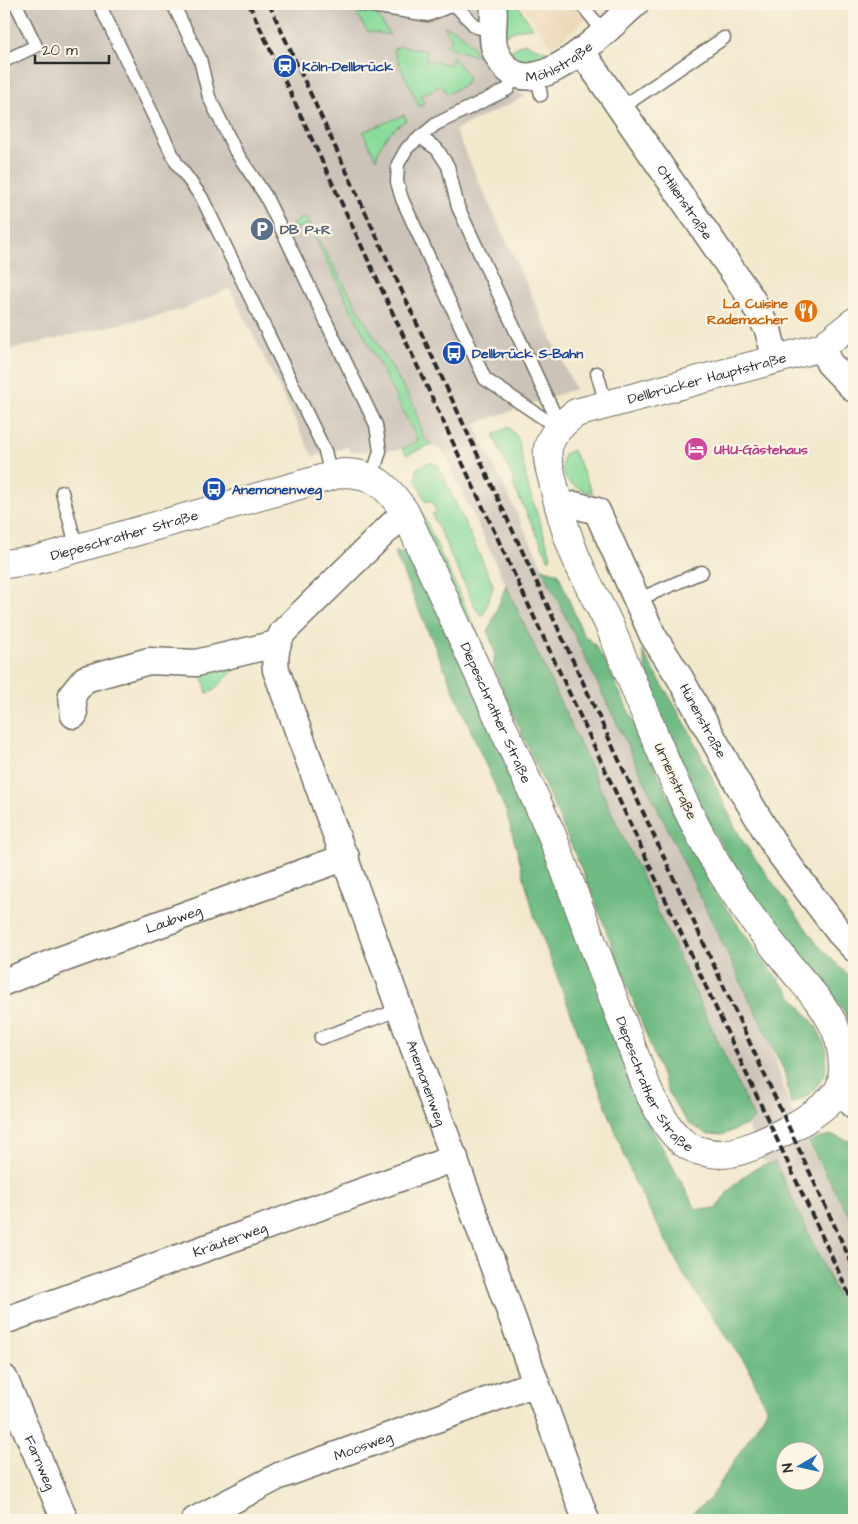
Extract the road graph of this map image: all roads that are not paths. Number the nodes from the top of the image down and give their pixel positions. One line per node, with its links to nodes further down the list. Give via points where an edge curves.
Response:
1 (16, 4): 13 (lane, via 36,46)
2 (99, 4): 24 (lane, via 176,162 202,198 325,451)
3 (173, 4): 25 (lane, via 200,59 209,97 232,144 265,195 376,424 380,451)
4 (360, 4): 5 (lane, via 428,15)
5 (454, 4): 9 (lane, via 476,27)
6 (494, 4): 9 (street, Möhlstraße)
7 (581, 4): 10 (lane)
8 (635, 4): 10 (street, Möhlstraße)
9 (494, 31): 14 (street, Möhlstraße, via 494,48 502,63)
10 (604, 32): 12 (street, Möhlstraße)
11 (724, 38): 15 (lane)
12 (582, 52): 14 (street, Möhlstraße); 15 (street, Ottilienstraße)
13 (4, 61)
14 (531, 82): 16 (lane, via 508,89 436,124)
15 (621, 108): 19 (street, Ottilienstraße, via 751,298 768,330)
16 (420, 137): 23 (lane, via 436,149 448,166 458,207); 23 (lane, via 407,148 398,164 397,182 485,378)
17 (854, 322): 18 (street, Dellbrücker Hauptstraße)
18 (822, 346): 19 (street, Dellbrücker Hauptstraße); 21 (street, via 829,363)
19 (776, 360): 22 (street, Dellbrücker Hauptstraße)
20 (597, 373): 22 (lane)
21 (854, 389)
22 (606, 404): 23 (street, Dellbrücker Hauptstraße, via 576,413)
23 (559, 427): 27 (street, Urnenstraße, via 548,447 548,460)
24 (331, 476): 25 (street, Diepeschrather Straße, via 358,473); 29 (street, Diepeschrather Straße)
25 (372, 478): 28 (street, Diepeschrather Straße, via 388,489)
26 (62, 492): 29 (lane)
27 (560, 509): 32 (street, Hünenstraße, via 575,504 596,510); 40 (street, Urnenstraße, via 582,572 609,624 706,846 736,896 820,1002 835,1028 843,1050)
28 (405, 512): 33 (street, via 298,615); 40 (street, Diepeschrather Straße, via 551,833 649,1093 668,1127 687,1145 722,1154 738,1151 799,1124)
29 (77, 548): 30 (street, Diepeschrather Straße, via 36,560)
30 (4, 564)
31 (702, 572): 32 (lane)
32 (637, 600): 36 (street, Hünenstraße, via 653,636 778,851)
33 (276, 644): 34 (street, via 196,663 150,661 85,679 72,695); 35 (street, Anemonenweg, via 276,670)
34 (74, 715)
35 (346, 857): 37 (street, Laubweg); 38 (street, Anemonenweg)
36 (854, 948)
37 (4, 982)
38 (401, 1009): 39 (lane); 41 (street, Anemonenweg)
39 (321, 1038)
40 (847, 1097)
41 (455, 1158): 42 (street, Kräuterweg); 44 (street, Anemonenweg)
42 (4, 1321)
43 (4, 1378): 45 (street, Farnweg)
44 (536, 1383): 46 (street, Moosweg, via 279,1476); 47 (street, Anemonenweg)
45 (64, 1520)
46 (195, 1520)
47 (586, 1520)

